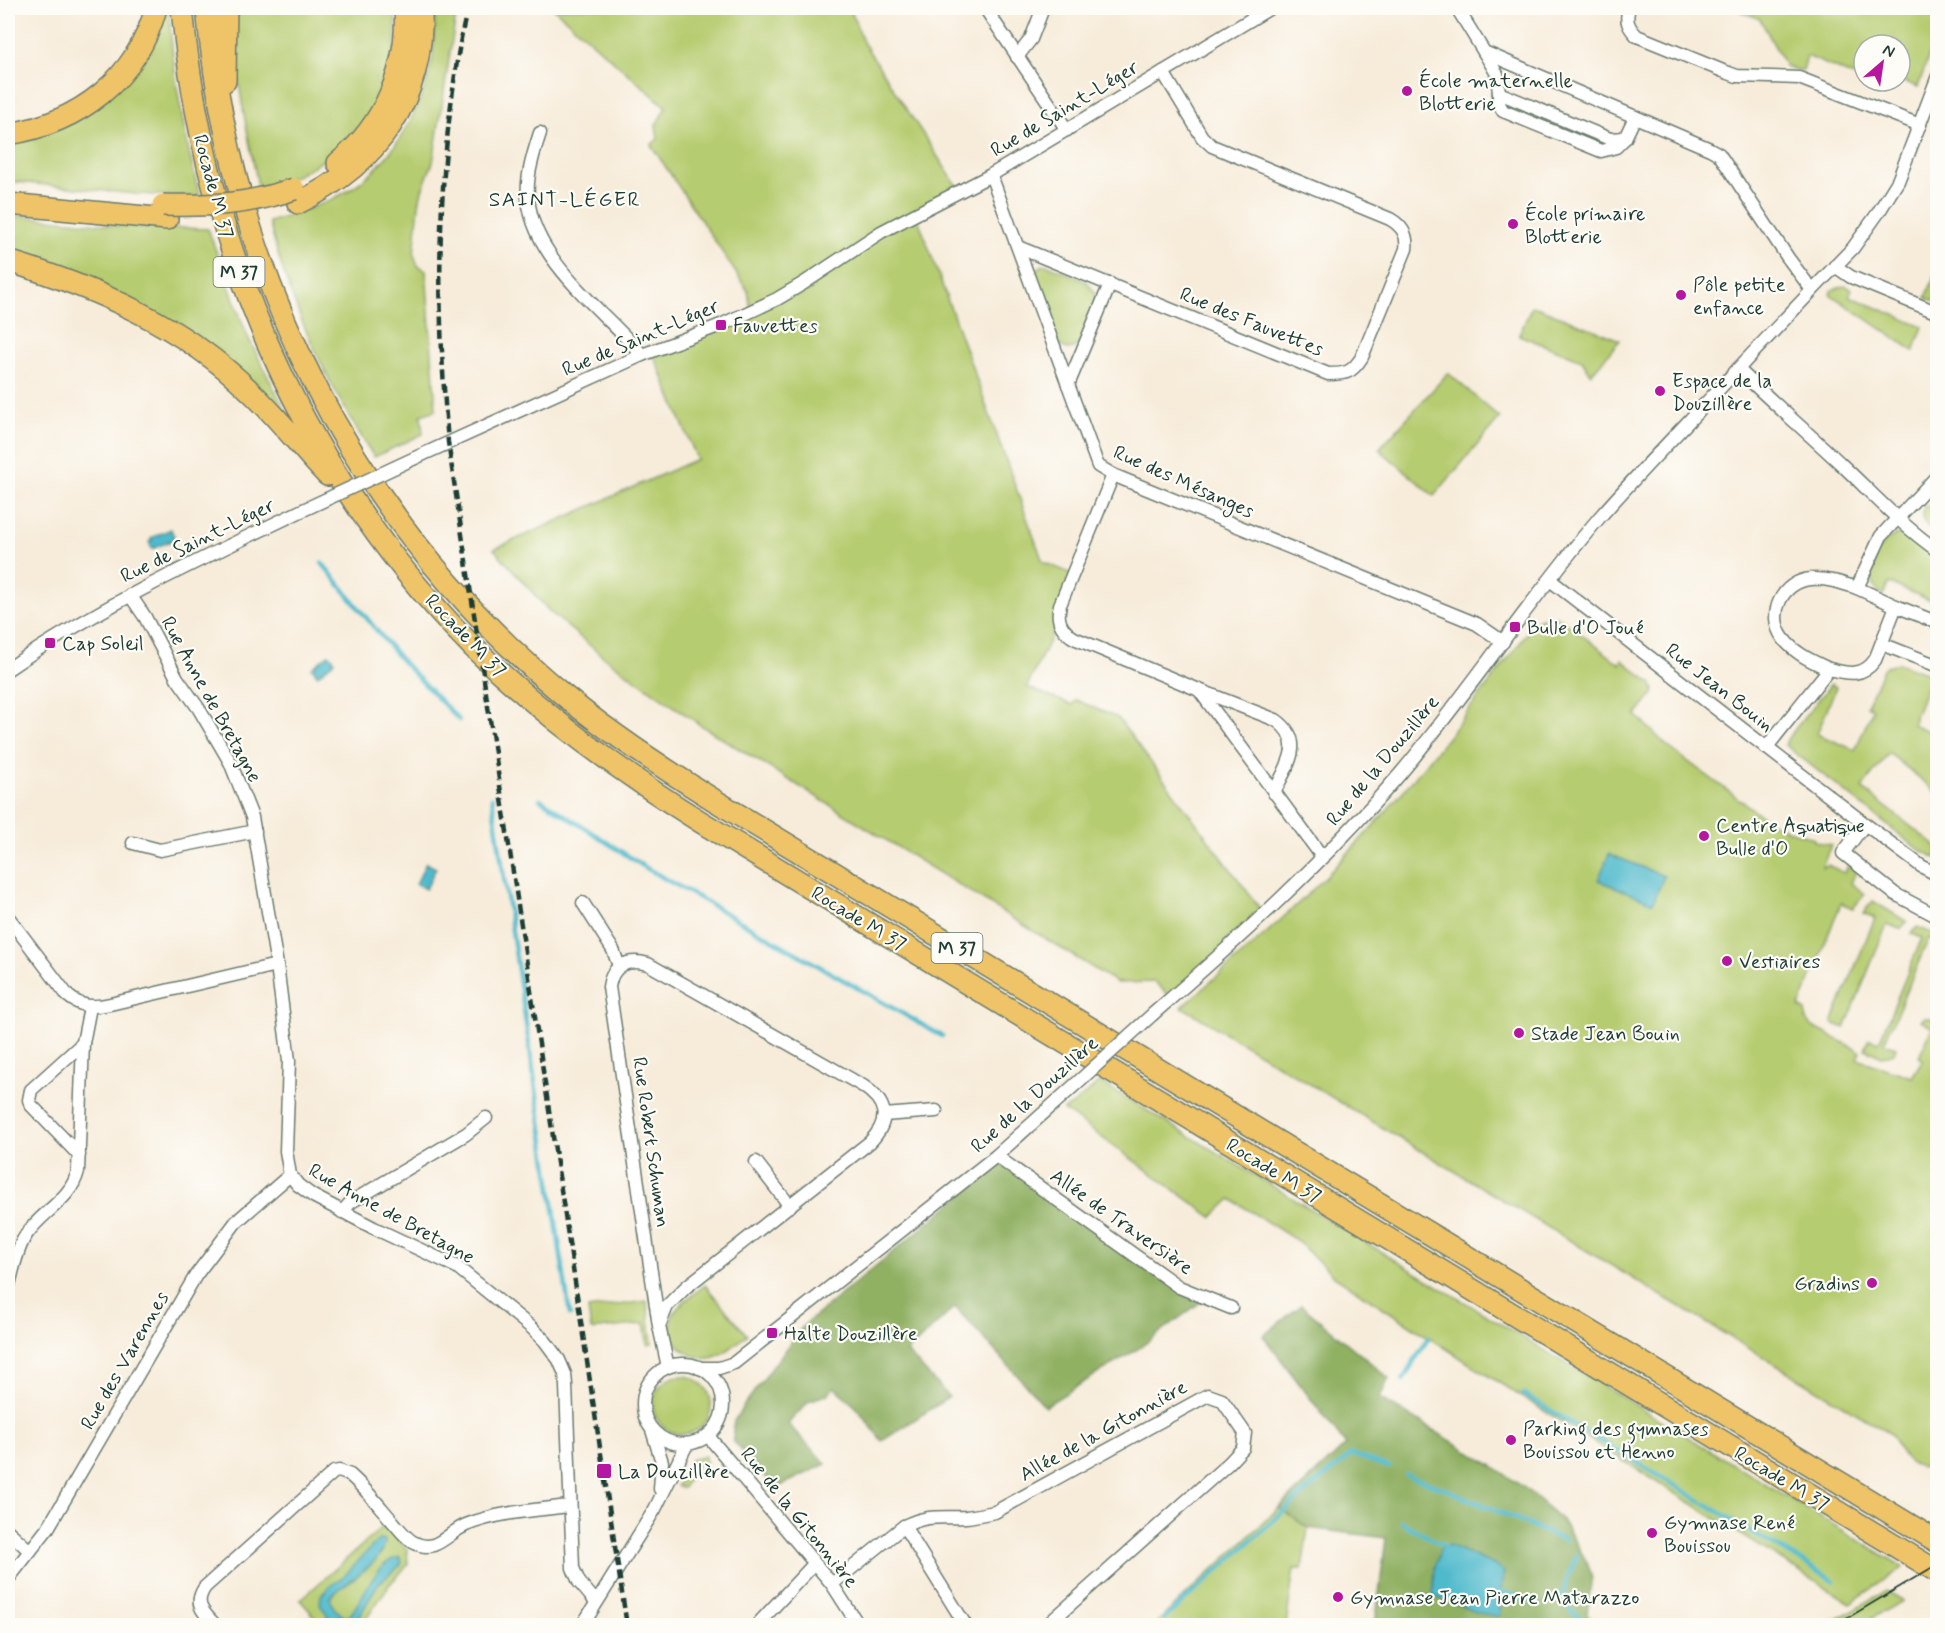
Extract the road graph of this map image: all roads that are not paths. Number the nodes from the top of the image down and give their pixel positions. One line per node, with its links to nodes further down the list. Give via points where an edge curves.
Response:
1 (156, 8): 21 (highway, via 131,64 102,94 47,124)
2 (182, 8): 38 (highway, Rocade M 37 / M 37, via 198,127 212,186 251,307 285,383)
3 (207, 8): 17 (highway, Rocade M 37 / M 37)
4 (226, 8): 17 (highway)
5 (405, 8): 24 (highway, via 403,52 384,107 345,158)
6 (421, 8): 24 (highway, via 419,55 411,86 381,141 323,191)
7 (986, 8): 13 (street)
8 (1043, 8): 13 (street, via 1031,39)
9 (1270, 8): 14 (street, Rue de Saint-Léger)
10 (1457, 8): 12 (street)
11 (1629, 8): 18 (street, via 1629,29 1637,36 1712,67 1737,76 1799,78)
12 (1484, 52): 16 (street); 16 (street, via 1497,74 1503,111 1601,151 1616,147)
13 (1017, 57): 19 (street)
14 (1163, 72): 19 (street, Rue de Saint-Léger); 30 (street, Rue des Fauvettes, via 1207,142 1390,219 1406,235 1406,249 1362,357 1344,374 1328,374)
15 (1938, 76): 18 (street, Rue de la Douzillère)
16 (1635, 117): 31 (street, via 1719,154)
17 (223, 123): 89 (highway, Rocade M 37 / M 37, via 253,240 274,297 342,434 390,508 450,584 492,630 561,693 636,749 732,811)
18 (1920, 125): 29 (street, Rue de la Douzillère, via 1898,181 1853,248)
19 (1067, 130): 22 (street, Rue de Saint-Léger)
20 (540, 133): 33 (street, via 527,185 539,237 570,279)
21 (8, 134)
22 (990, 175): 27 (street, Rue des Mésanges); 33 (street, Rue de Saint-Léger, via 881,232 777,299)
23 (8, 191): 26 (highway)
24 (296, 196): 26 (highway, bridge)
25 (8, 204): 26 (highway)
26 (165, 212)
27 (1018, 247): 30 (street, Rue des Fauvettes); 35 (street, Rue des Mésanges)
28 (8, 261): 38 (highway, via 120,303 202,350 250,391)
29 (1836, 266): 31 (street, Rue de la Douzillère); 32 (street, via 1851,278)
30 (1110, 284): 35 (street)
31 (1812, 290): 34 (street, Rue de la Douzillère)
32 (1938, 313)
33 (642, 355): 43 (street, Rue de Saint-Léger, bridge, via 415,458)
34 (1738, 369): 39 (street); 41 (street, Rue de la Douzillère, via 1641,471)
35 (1068, 385): 36 (street, Rue des Mésanges, via 1094,458 1098,466)
36 (1113, 475): 46 (street, Rue des Mésanges, via 1477,624); 51 (street, via 1060,605 1061,626 1074,638)
37 (1938, 475): 39 (street)
38 (363, 514): 92 (highway, Rocade M 37 / M 37, via 431,601 475,648 545,712 639,782)
39 (1896, 518): 40 (street); 42 (street, via 1881,536)
40 (1938, 550)
41 (1550, 580): 46 (street, Rue de la Douzillère); 52 (street, Rue Jean Bouin)
42 (1857, 588): 44 (street); 50 (street, via 1825,579 1803,580 1787,590 1778,604 1776,621 1783,638 1804,657)
43 (130, 595): 49 (street, Rue de Saint-Léger); 55 (street, Rue Anne de Bretagne, via 230,762)
44 (1896, 606): 45 (street); 47 (street)
45 (1938, 623)
46 (1503, 642): 57 (street, Rue de la Douzillère, via 1400,774)
47 (1882, 644): 48 (street); 50 (street, via 1875,660 1864,671 1845,674)
48 (1938, 666)
49 (8, 669)
50 (1829, 669): 52 (street)
51 (1199, 690): 53 (street); 53 (street, via 1286,727 1291,735 1292,753)
52 (1766, 748): 54 (street, Rue Jean Bouin)
53 (1274, 793): 57 (street)
54 (1865, 824): 58 (street, Rue Jean Bouin); 61 (street, via 1843,853 1895,894)
55 (255, 831): 56 (street, via 159,850); 62 (street, Rue Anne de Bretagne)
56 (134, 843)
57 (1323, 858): 70 (street, Rue de la Douzillère, bridge)
58 (1938, 875)
59 (583, 903): 63 (street, via 613,950)
60 (8, 917): 64 (street, via 68,996)
61 (1938, 917)
62 (277, 965): 64 (street); 72 (street, Rue Anne de Bretagne, via 289,1060 286,1151)
63 (618, 966): 67 (street, via 648,964 863,1086 879,1100); 77 (street, Rue Robert Schuman, via 609,987)
64 (90, 1007): 65 (street)
65 (84, 1043): 69 (street); 69 (street, via 32,1090 28,1100)
66 (936, 1111): 67 (street)
67 (884, 1115): 73 (street, via 882,1127 870,1142)
68 (486, 1118): 74 (street, via 466,1134 351,1202)
69 (79, 1155): 75 (street, via 74,1185 26,1236)
70 (996, 1156): 76 (street, Allée de Traversière, via 1179,1287); 78 (street, Rue de la Douzillère)
71 (756, 1162): 73 (street)
72 (290, 1175): 74 (street, Rue Anne de Bretagne, via 298,1185); 90 (street, Rue des Varennes, via 236,1222 196,1275 54,1518)
73 (790, 1206): 77 (street, via 679,1294)
74 (342, 1212): 85 (street, Rue Anne de Bretagne, via 457,1267 532,1328 552,1350 565,1374)
75 (8, 1288)
76 (1231, 1308)
77 (659, 1326): 79 (street, Rue Robert Schuman)
78 (734, 1363): 80 (street, Rue de la Douzillère); 81 (street)
79 (668, 1367): 80 (street, via 680,1364); 82 (street, via 651,1380 645,1392 645,1418)
80 (699, 1368): 81 (street, via 715,1380)
81 (722, 1398): 83 (street, via 722,1415)
82 (652, 1429): 84 (street, via 668,1441); 86 (street, via 663,1469)
83 (708, 1436): 84 (street); 91 (street, Rue de la Gitonnière)
84 (687, 1444): 86 (street)
85 (570, 1506): 95 (street, Rue Anne de Bretagne, via 573,1568); 96 (street, via 470,1524 439,1544 423,1546 406,1537 354,1479 334,1472 205,1587 199,1603)
86 (655, 1509): 95 (street)
87 (904, 1526): 94 (street, Allée de la Gitonnière); 100 (street); 101 (street, Allée de la Gitonnière, via 923,1518 994,1512 1208,1395 1222,1400 1245,1433 1243,1448)
88 (8, 1531): 90 (street)
89 (1938, 1542)
90 (30, 1551): 93 (street, Rue des Varennes)
91 (814, 1564): 94 (street, Rue de la Gitonnière); 98 (street)
92 (1938, 1572)
93 (8, 1579)
94 (832, 1584): 99 (street, Rue de la Gitonnière)
95 (596, 1602): 97 (street)
96 (216, 1626)
97 (582, 1626)
98 (756, 1626)
99 (859, 1626)
100 (966, 1626)
101 (1046, 1626)

